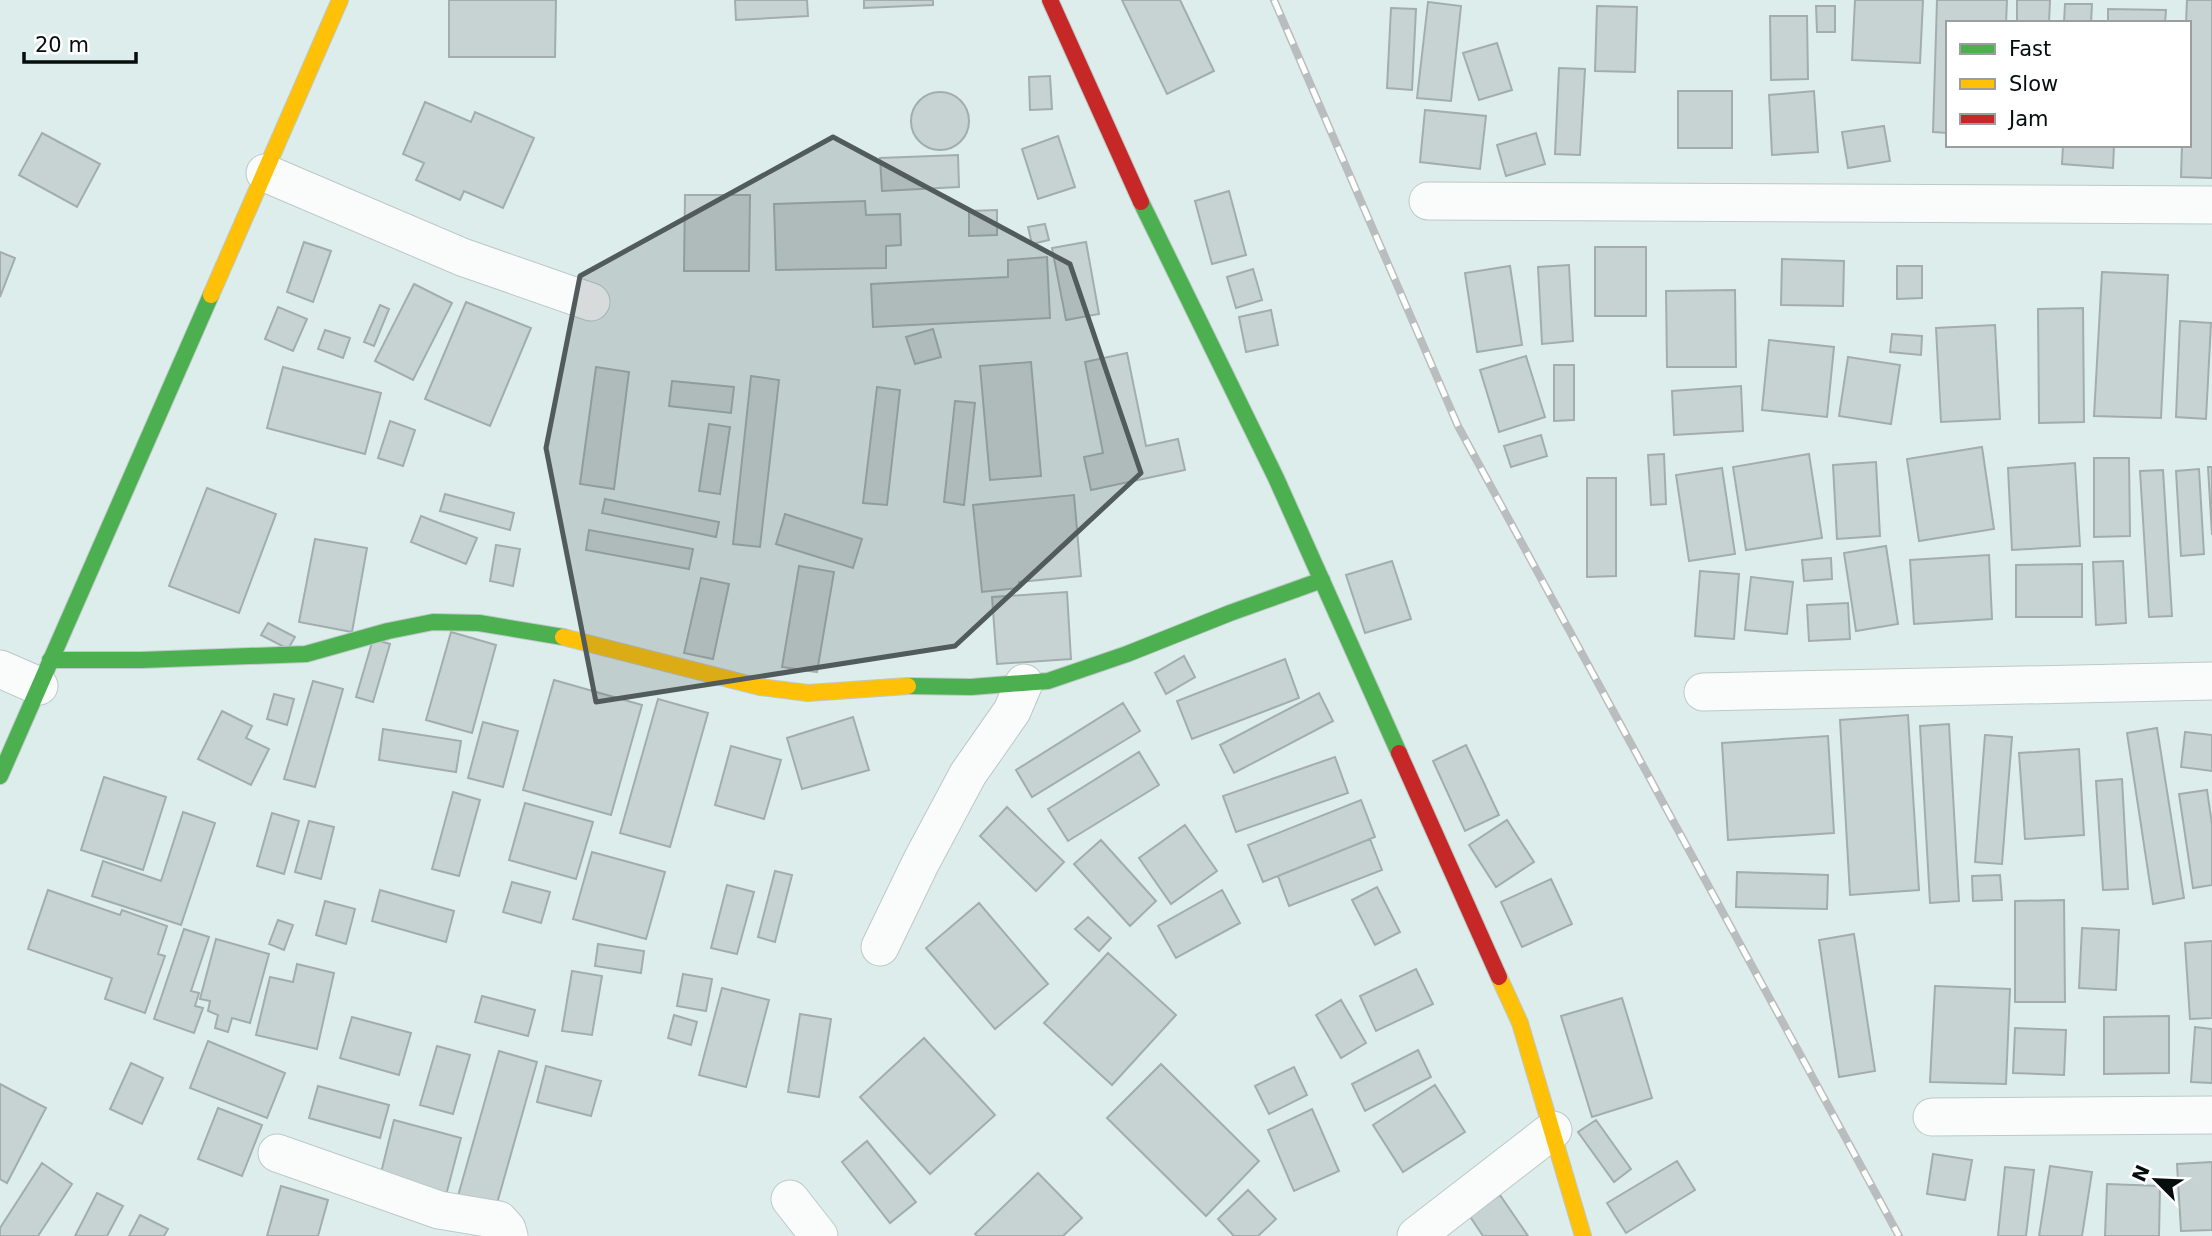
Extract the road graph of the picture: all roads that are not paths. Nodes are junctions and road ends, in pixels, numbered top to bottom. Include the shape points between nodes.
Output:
1 (340, 0) edge
2 (1050, 0) edge
3 (265, 173) junction
4 (1428, 201) dead end
5 (2212, 205) edge
6 (591, 302) dead end
7 (1322, 579) junction
8 (0, 669) edge
9 (45, 673) junction
10 (2212, 681) edge
11 (1024, 683) junction
12 (1703, 692) dead end
13 (0, 776) edge
14 (880, 947) dead end
15 (2212, 1115) edge
16 (1932, 1117) dead end
17 (1553, 1130) junction
18 (277, 1153) dead end
19 (790, 1199) dead end
20 (509, 1236) edge
21 (819, 1236) edge
22 (1416, 1236) edge
23 (1583, 1236) edge

1 - 3 street
2 - 7 street via 1133,186
3 - 6 street via 462,257
3 - 9 street
4 - 5 street
7 - 11 street via 1126,654 1048,681
7 - 17 street via 1520,1023
8 - 9 street
9 - 11 street via 141,660 306,654 433,622 479,622 582,640 760,687 808,693 886,685
9 - 13 street
10 - 12 street
11 - 14 street via 1012,710 968,774
15 - 16 street
17 - 22 street
17 - 23 street
18 - 20 street via 439,1210 499,1220
19 - 21 street

